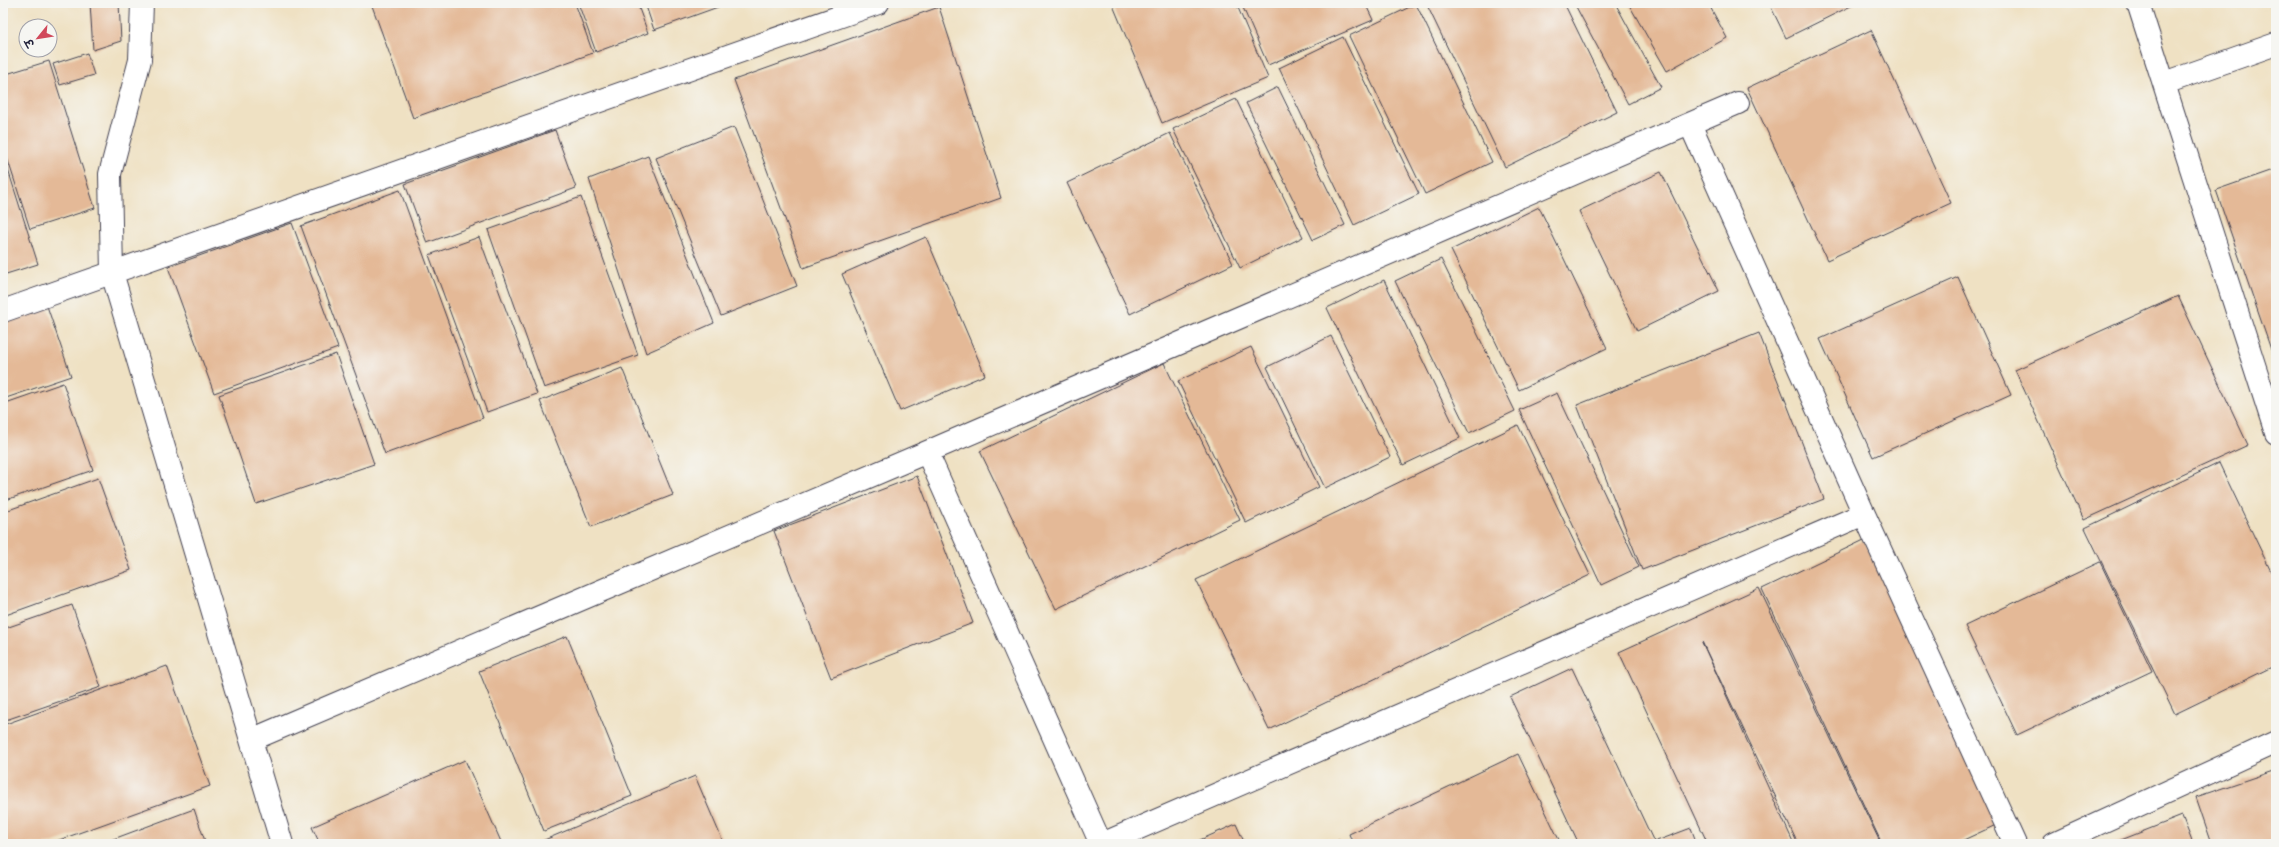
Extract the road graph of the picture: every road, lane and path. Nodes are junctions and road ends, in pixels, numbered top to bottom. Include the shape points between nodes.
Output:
1 (142, 3) edge
2 (878, 3) edge
3 (2138, 3) edge
4 (2276, 44) edge
5 (2165, 83) junction
6 (1738, 102) dead end
7 (1690, 124) junction
8 (112, 273) junction
9 (3, 311) edge
10 (2276, 433) edge
11 (927, 452) junction
12 (1864, 514) junction
13 (251, 740) junction
14 (2276, 742) edge
15 (282, 844) edge
16 (1101, 844) edge
17 (2015, 844) edge
18 (2054, 844) edge

1 - 8 street via 140,60 110,174
2 - 8 street
3 - 5 street
4 - 5 street
5 - 10 street
6 - 7 street
7 - 11 street
7 - 12 street
8 - 9 street
8 - 13 street
11 - 13 street
11 - 16 street
12 - 16 street
12 - 17 street
13 - 15 street
14 - 18 street

